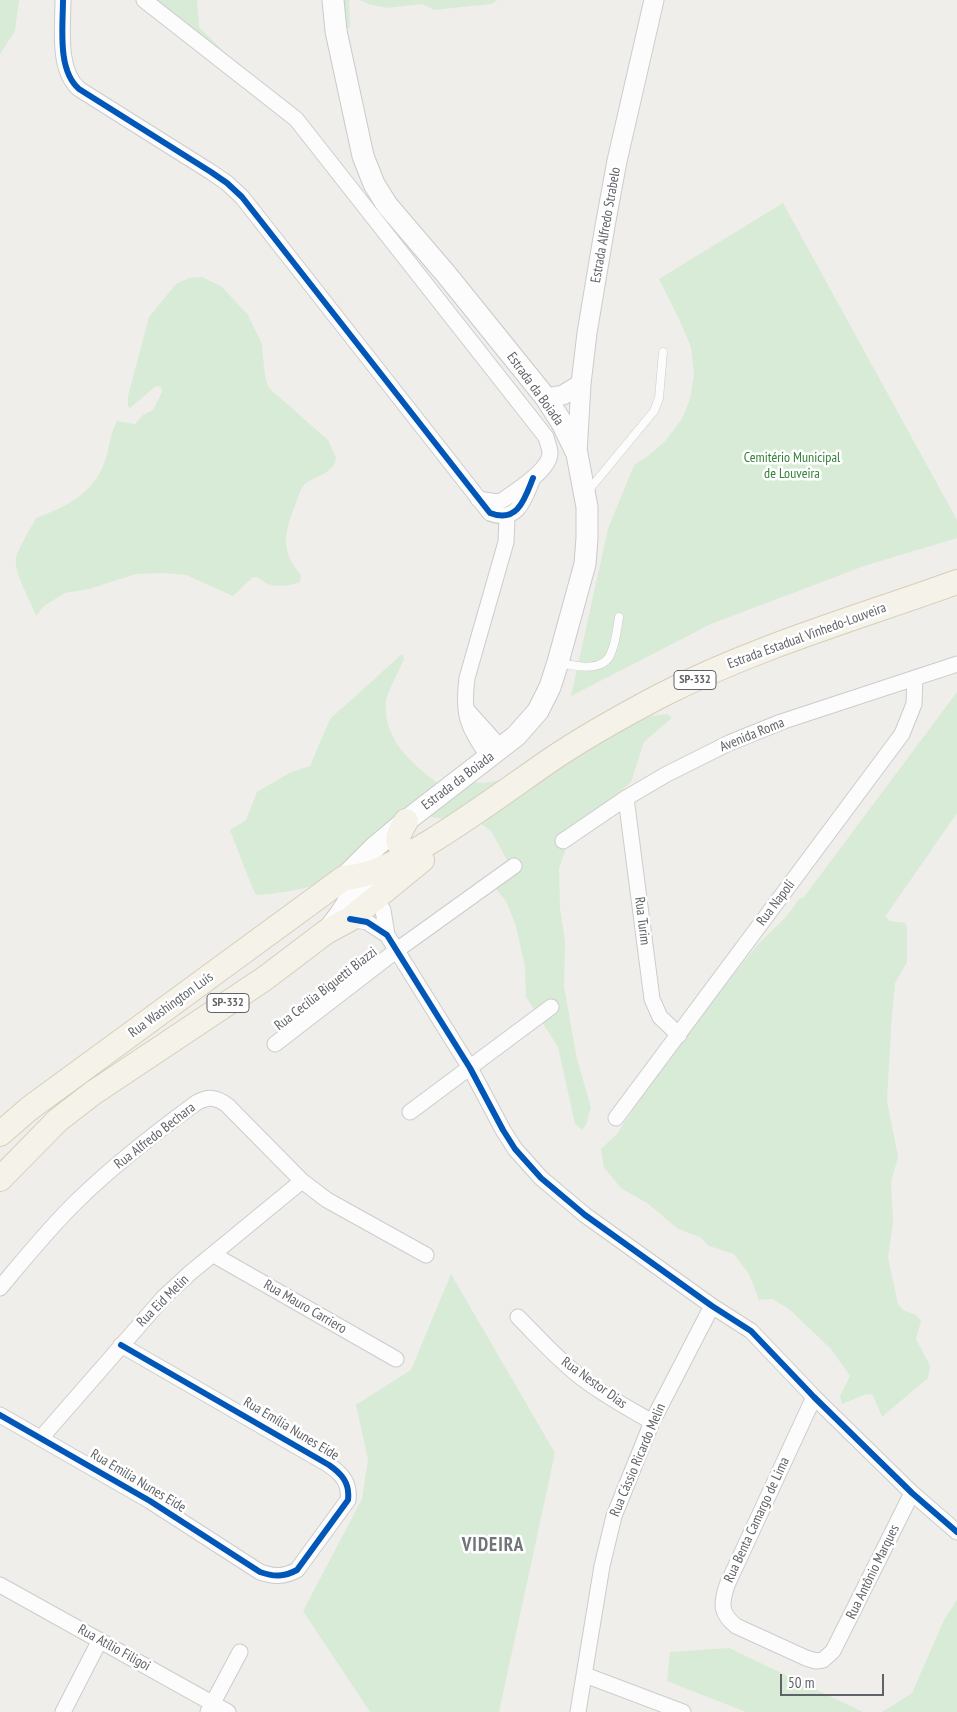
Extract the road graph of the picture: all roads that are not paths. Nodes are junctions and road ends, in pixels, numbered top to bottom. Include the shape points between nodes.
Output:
1 (63, 0) edge
2 (144, 0) edge
3 (333, 0) edge
4 (654, 0) edge
5 (663, 352) dead end
6 (581, 384) junction
7 (546, 398) junction
8 (577, 454) junction
9 (533, 478) junction
10 (585, 495) junction
11 (478, 499) junction
12 (507, 516) junction
13 (957, 582) edge
14 (619, 617) dead end
15 (558, 662) junction
16 (957, 664) edge
17 (915, 678) junction
18 (495, 753) junction
19 (626, 798) junction
20 (406, 821) junction
21 (457, 826) junction
22 (563, 841) dead end
23 (410, 854) junction
24 (514, 866) dead end
25 (357, 871) junction
26 (375, 899) junction
27 (350, 919) junction
28 (326, 932) junction
29 (271, 933) junction
30 (387, 935) junction
31 (396, 950) junction
32 (291, 958) junction
33 (551, 1007) dead end
34 (678, 1034) junction
35 (275, 1044) dead end
36 (470, 1068) junction
37 (410, 1112) dead end
38 (616, 1118) dead end
39 (0, 1134) edge
40 (0, 1179) edge
41 (302, 1181) junction
42 (214, 1255) junction
43 (426, 1255) dead end
44 (0, 1288) edge
45 (712, 1306) junction
46 (518, 1318) dead end
47 (121, 1344) junction
48 (396, 1359) dead end
49 (814, 1397) junction
50 (0, 1415) edge
51 (652, 1422) junction
52 (41, 1438) junction
53 (912, 1493) junction
54 (957, 1532) edge
55 (260, 1572) joint
56 (0, 1585) edge
57 (100, 1640) junction
58 (833, 1651) joint
59 (240, 1652) dead end
60 (585, 1675) junction
61 (211, 1708) edge
62 (63, 1712) edge
63 (228, 1712) edge
64 (578, 1712) edge
65 (683, 1712) edge

1 - 11 street via 64,53 72,83 211,172 242,197
2 - 9 street via 296,119 314,140 546,437 550,454 546,466
3 - 7 main road, Estrada da Boiada via 336,31 363,156 374,184 387,205
4 - 6 street, Estrada Alfredo Strabelo via 617,161
5 - 10 lane via 659,398 654,411
6 - 7 street via 563,395
6 - 8 street, Estrada Alfredo Strabelo
7 - 8 main road, Estrada da Boiada
8 - 10 main road, Estrada da Boiada
9 - 11 street via 504,500
9 - 12 street via 522,505
10 - 15 main road, Estrada da Boiada via 585,564
11 - 12 street via 490,513
12 - 18 street via 506,542 467,678 465,708
13 - 21 main road, Estrada Estadual Vinhedo-Louveira / SP-332 via 754,654 662,695 579,742
14 - 15 lane via 611,655 604,662 595,666
15 - 18 main road, Estrada da Boiada via 538,711 516,736
16 - 17 street, Avenida Roma
17 - 19 street, Avenida Roma via 781,722 729,743
17 - 34 street, Rua Napoli via 914,704 902,734
18 - 20 main road, Estrada da Boiada
19 - 22 street, Avenida Roma
19 - 34 street, Rua Turim via 652,999 660,1017
20 - 23 main road via 398,840 400,847
20 - 25 main road, Estrada da Boiada
21 - 23 main road, SP-332
21 - 26 main road, SP-332
23 - 25 main road, SP-332 via 385,869
24 - 31 street, Rua Cecília Biguetti Biazzi
25 - 26 street
25 - 28 main road via 349,902
25 - 29 main road, Rua Washington Luís / SP-332
26 - 27 main road, SP-332
26 - 30 street via 383,910
27 - 28 main road, SP-332
27 - 30 street via 367,922
28 - 32 main road, SP-332
29 - 32 main road
29 - 39 main road, Rua Washington Luís / SP-332 via 30,1108
30 - 31 street
31 - 35 street, Rua Cecília Biguetti Biazzi
31 - 36 street
32 - 40 main road, SP-332 via 93,1093 58,1120
33 - 36 street
34 - 38 street, Rua Napoli
36 - 37 street
36 - 45 street via 515,1149 541,1178 586,1215
41 - 42 street, Rua Eid Melin
41 - 43 street, Rua Alfredo Bechara via 328,1200
41 - 44 street, Rua Alfredo Bechara via 227,1105 218,1099 204,1099 105,1174 48,1231
42 - 47 street, Rua Eid Melin via 164,1297
42 - 48 street, Rua Mauro Carriero
45 - 49 street via 751,1331
45 - 51 street, Rua Cássio Ricardo Melin
46 - 51 street, Rua Nestor Dias via 582,1378
47 - 52 street, Rua Eid Melin
47 - 55 street, Rua Emília Nunes Eide via 329,1465 347,1484 348,1500 297,1570 279,1576
49 - 53 street
49 - 58 street, Rua Benta Camargo de Lima via 726,1585 722,1606 728,1619 736,1626 806,1658 823,1660
50 - 52 street, Rua Emilia Nunes Eide
51 - 60 street, Rua Cássio Ricardo Melin via 614,1516 602,1566
52 - 55 street, Rua Emilia Nunes Eide via 150,1501
53 - 54 street
53 - 58 street, Rua Antônio Marques
56 - 57 street, Rua Atílio Filigoi
57 - 61 street, Rua Atílio Filigoi
57 - 62 street
59 - 61 street
60 - 64 street, Rua Cássio Ricardo Melin
60 - 65 street
61 - 63 street, Rua Atílio Filigoi

